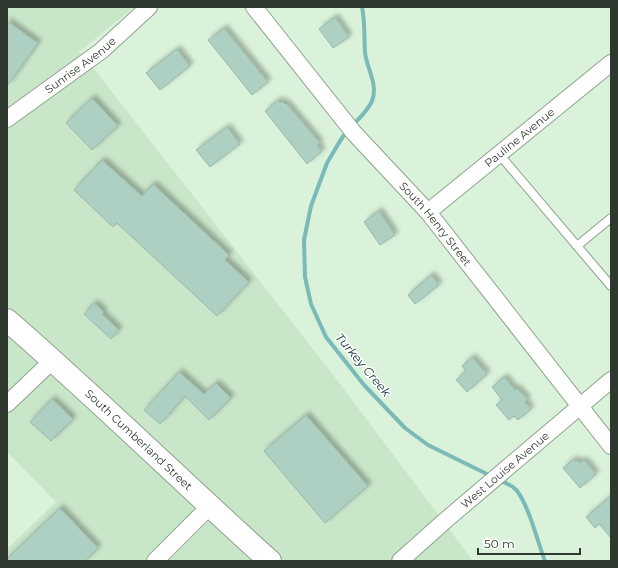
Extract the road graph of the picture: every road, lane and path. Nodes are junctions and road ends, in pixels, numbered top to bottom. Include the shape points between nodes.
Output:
1 (149, 7) edge
2 (254, 7) edge
3 (611, 63) edge
4 (7, 119) edge
5 (499, 154) junction
6 (428, 212) junction
7 (611, 218) edge
8 (577, 246) junction
9 (611, 286) edge
10 (7, 320) edge
11 (53, 360) junction
12 (611, 380) edge
13 (7, 404) edge
14 (579, 406) junction
15 (611, 446) edge
16 (209, 507) junction
17 (155, 561) edge
18 (270, 561) edge
19 (400, 561) edge

1 - 4 street, Sunrise Avenue via 101,51
2 - 6 street, South Henry Street via 354,133
3 - 5 street, Pauline Avenue
5 - 6 street, Pauline Avenue
5 - 8 lane
6 - 14 street, South Henry Street
7 - 8 lane
8 - 9 lane
10 - 11 main road, South Cumberland Street
11 - 13 street
11 - 16 main road, South Cumberland Street
12 - 14 street, West Louise Avenue
14 - 15 street, South Henry Street
14 - 19 street, West Louise Avenue
16 - 17 street
16 - 18 main road, South Cumberland Street

